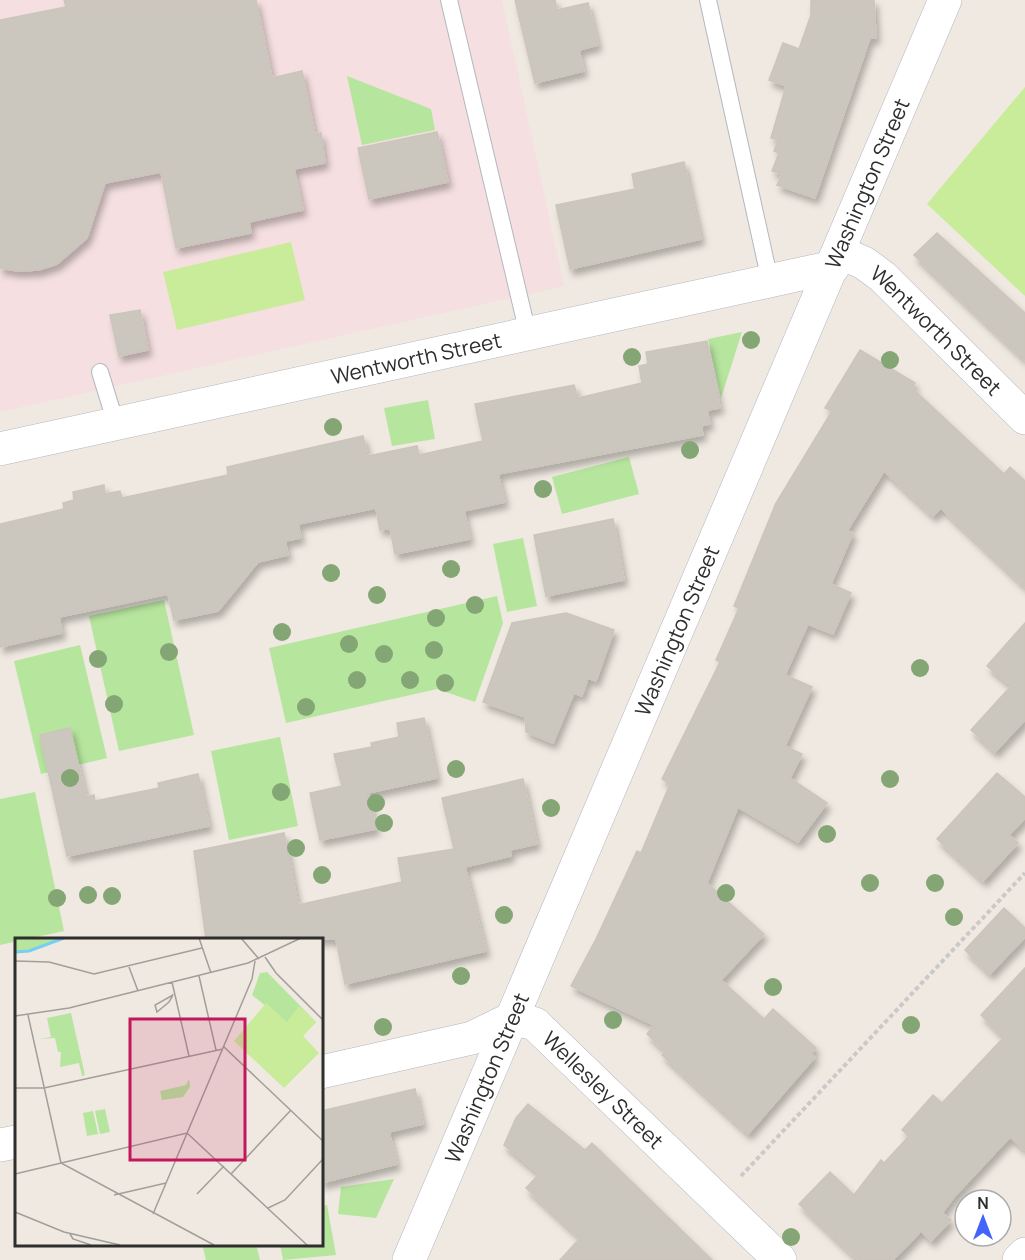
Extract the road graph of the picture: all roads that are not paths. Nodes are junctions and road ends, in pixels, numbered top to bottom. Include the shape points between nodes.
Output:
1 (450, 0) edge
2 (708, 0) edge
3 (945, 0) edge
4 (836, 260) junction
5 (770, 281) junction
6 (528, 334) junction
7 (100, 372) dead end
8 (1025, 418) edge
9 (116, 424) junction
10 (0, 449) edge
11 (513, 1018) junction
12 (322, 1072) edge
13 (15, 1142) edge
14 (0, 1145) edge
15 (1025, 1254) edge
16 (409, 1260) edge
17 (780, 1260) edge
18 (1019, 1260) edge

1 - 6 lane
2 - 5 lane
3 - 4 street, Washington Street
4 - 5 street, Wentworth Street
4 - 8 street, Wentworth Street via 864,263 883,277
4 - 11 street, Washington Street
5 - 6 street, Wentworth Street
6 - 9 street, Wentworth Street
7 - 9 lane
9 - 10 street, Wentworth Street
11 - 12 street via 472,1038
11 - 16 street, Washington Street
11 - 17 street, Wellesley Street via 535,1024
13 - 14 street
15 - 18 street

